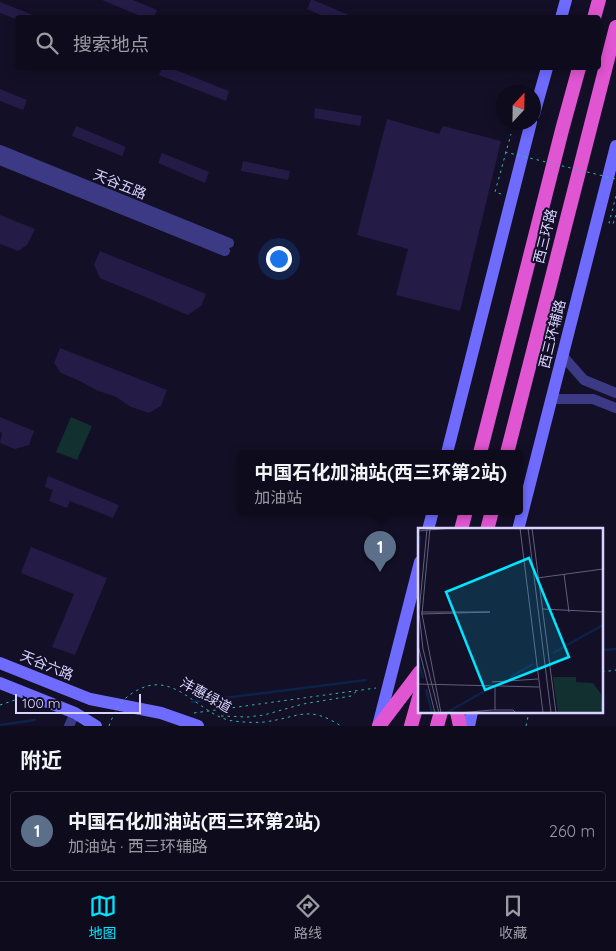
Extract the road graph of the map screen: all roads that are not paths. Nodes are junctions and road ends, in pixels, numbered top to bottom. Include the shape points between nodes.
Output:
1 (566, 0) edge
2 (599, 0) edge
3 (562, 15) edge
4 (595, 15) edge
5 (616, 27) edge
6 (546, 70) edge
7 (579, 70) edge
8 (541, 89) edge
9 (529, 130) edge
10 (616, 146) edge
11 (0, 150) edge
12 (0, 160) edge
13 (562, 355) junction
14 (616, 393) edge
15 (551, 399) junction
16 (616, 408) edge
17 (448, 450) edge
18 (481, 450) edge
19 (508, 450) edge
20 (523, 510) edge
21 (432, 515) edge
22 (465, 515) edge
23 (491, 515) edge
24 (522, 515) edge
25 (429, 528) edge
26 (462, 528) edge
27 (488, 528) edge
28 (519, 528) edge
29 (418, 570) edge
30 (0, 663) edge
31 (418, 675) edge
32 (0, 683) edge
33 (418, 702) edge
34 (75, 713) junction
35 (69, 726) edge
36 (96, 726) edge
37 (198, 726) edge
38 (379, 726) edge
39 (412, 726) edge

1 - 3 main road
2 - 4 highway
5 - 19 highway, 西三环路
6 - 8 main road
7 - 18 highway, 西三环路
9 - 17 main road
10 - 13 main road, 西三环辅路
11 - 12 street, 天谷五路 via 227,247
13 - 14 street via 584,380
13 - 15 main road, 西三环辅路
15 - 16 street via 593,399
15 - 20 main road, 西三环辅路
21 - 25 main road
22 - 26 highway
23 - 27 highway
24 - 28 main road, 西三环辅路
29 - 38 main road
30 - 37 main road, 天谷六路 via 90,699 160,713
31 - 38 highway
32 - 34 main road
33 - 39 highway
34 - 35 street
34 - 36 main road

